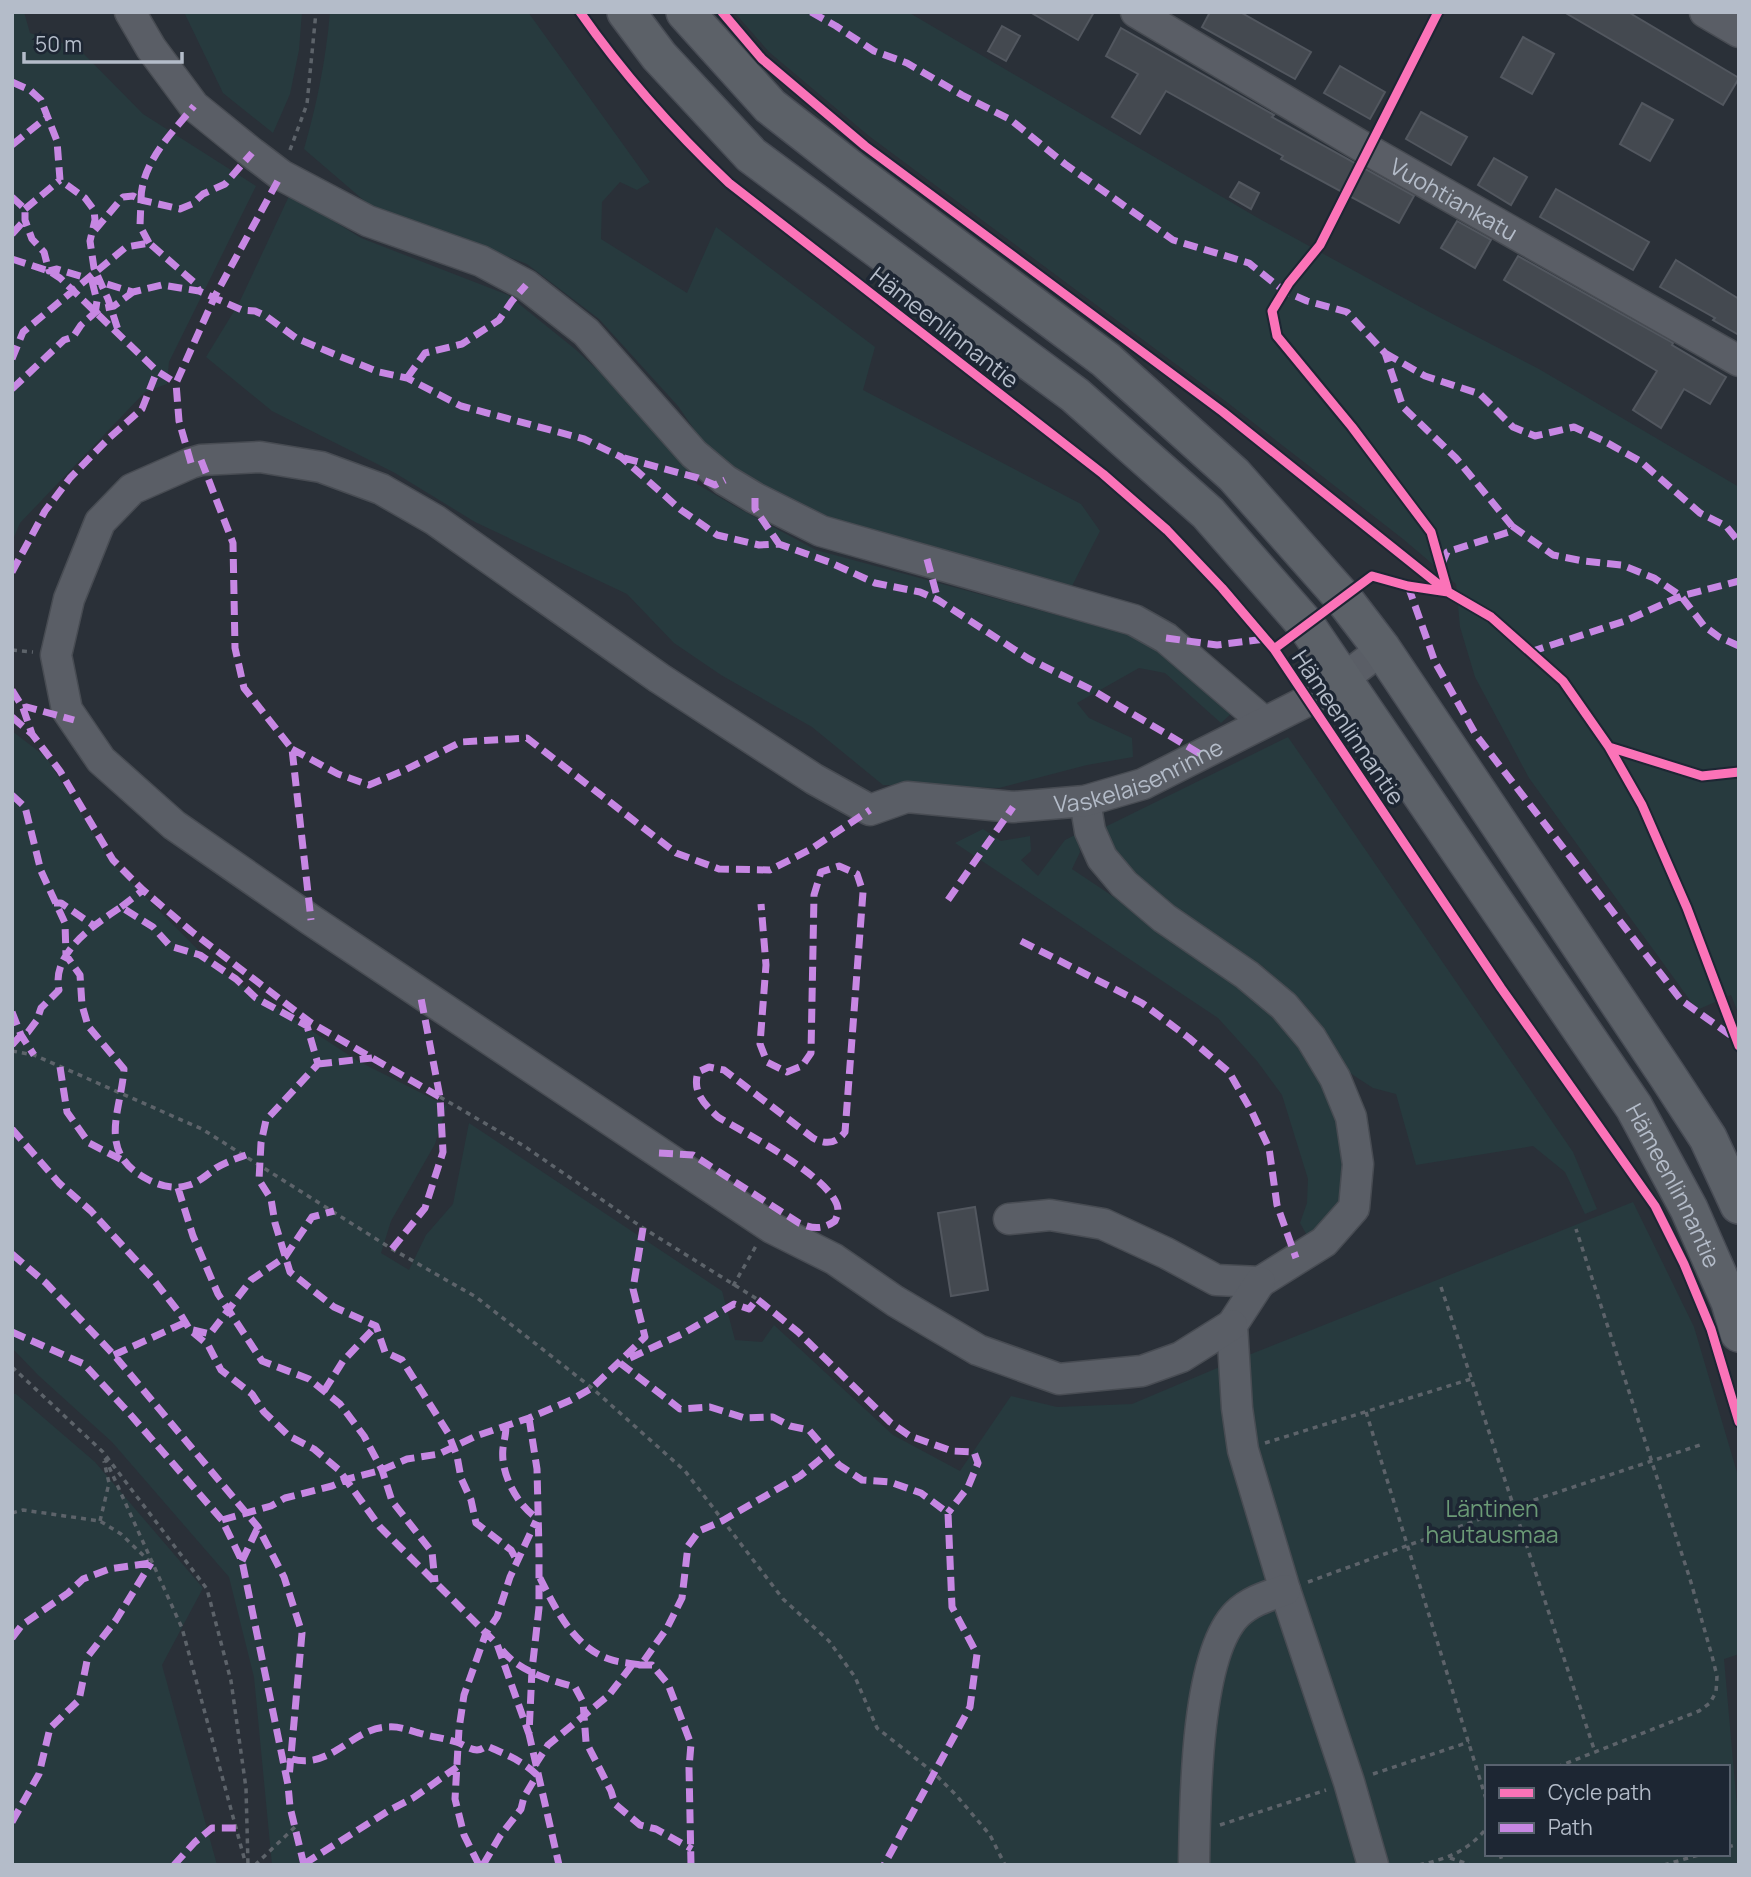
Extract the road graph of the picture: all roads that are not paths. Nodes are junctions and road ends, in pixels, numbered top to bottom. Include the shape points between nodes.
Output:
1 (130, 12) edge
2 (626, 12) edge
3 (685, 12) edge
4 (1136, 12) edge
5 (1705, 12) edge
6 (1739, 32) edge
7 (1739, 361) edge
8 (1382, 649) junction
9 (1342, 680) junction
10 (1264, 722) junction
11 (1084, 801) junction
12 (1739, 1205) edge
13 (1009, 1219) dead end
14 (1260, 1282) junction
15 (1232, 1325) junction
16 (1739, 1333) edge
17 (1285, 1590) junction
18 (1195, 1865) edge
19 (1373, 1865) edge

1 - 10 street via 194,106 281,174 368,221 481,261 526,285 586,332 694,454 725,480 821,531 1134,620 1166,638
2 - 9 main road, Hämeenlinnantie via 659,56 751,155 1075,396 1208,513 1306,625
3 - 8 main road, Hämeenlinnantie via 770,106 1106,360 1234,475
4 - 7 street, Vuohtiankatu
5 - 6 street
8 - 9 street, Vaskelaisenrinne
8 - 12 main road, Hämeenlinnantie via 1708,1138
9 - 10 street, Vaskelaisenrinne
9 - 16 main road, Hämeenlinnantie via 1634,1107 1689,1209
10 - 11 street, Vaskelaisenrinne via 1143,784
11 - 14 street via 1102,858 1164,918 1284,1006 1311,1038 1335,1078 1351,1118 1358,1164 1354,1208 1324,1242
11 - 15 street, Vaskelaisenrinne via 1013,807 907,797 870,810 659,678 435,520 382,489 321,467 260,457 201,460 132,489 100,522 69,599 56,655 67,710 101,760 186,833 752,1215 834,1259 978,1350 1059,1379 1142,1371 1181,1357
13 - 14 street via 1050,1215 1103,1224 1216,1280
14 - 15 street
15 - 17 street via 1243,1450
17 - 18 street via 1238,1613 1214,1655 1196,1793
17 - 19 street

